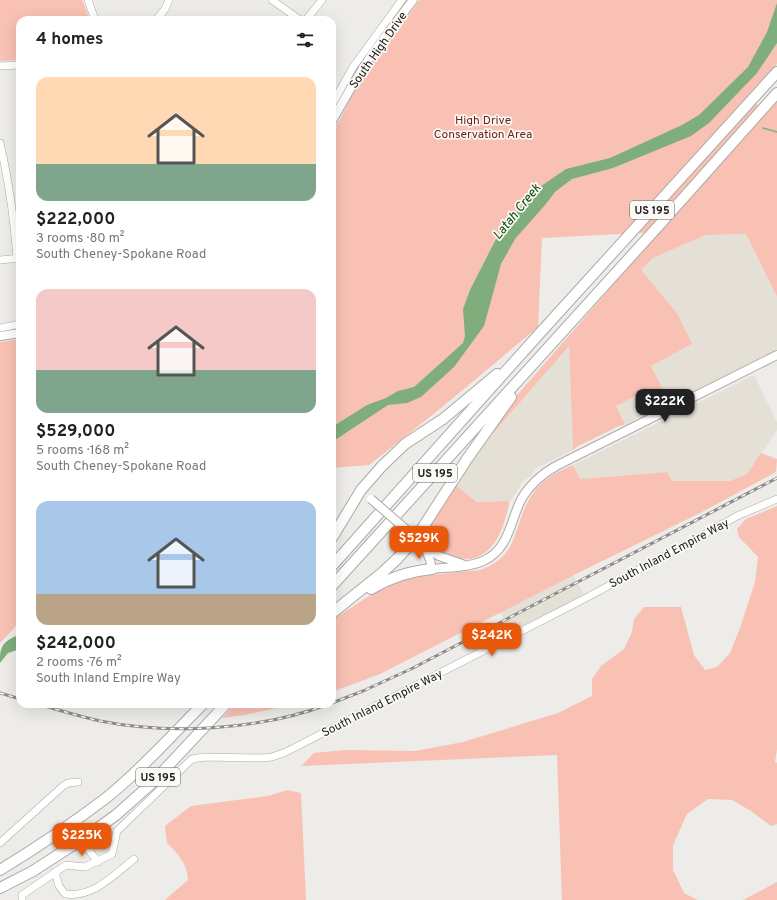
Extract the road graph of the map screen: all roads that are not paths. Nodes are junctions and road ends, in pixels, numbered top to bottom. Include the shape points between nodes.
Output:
1 (88, 0) edge
2 (168, 0) edge
3 (272, 0) edge
4 (322, 0) edge
5 (402, 0) edge
6 (413, 0) edge
7 (94, 16) edge
8 (159, 16) edge
9 (294, 16) edge
10 (309, 16) edge
11 (16, 65) edge
12 (0, 66) edge
13 (777, 72) edge
14 (777, 93) edge
15 (336, 98) edge
16 (336, 114) edge
17 (0, 143) edge
18 (16, 241) edge
19 (16, 258) edge
20 (0, 260) edge
21 (16, 325) edge
22 (0, 328) edge
23 (16, 334) edge
24 (0, 336) edge
25 (528, 347) junction
26 (777, 355) edge
27 (537, 359) junction
28 (361, 490) junction
29 (777, 499) edge
30 (336, 531) edge
31 (412, 535) junction
32 (424, 545) junction
33 (336, 562) edge
34 (468, 565) junction
35 (432, 569) junction
36 (336, 582) edge
37 (336, 610) edge
38 (336, 611) edge
39 (199, 708) edge
40 (221, 708) edge
41 (78, 782) dead end
42 (81, 840) junction
43 (0, 843) edge
44 (134, 859) dead end
45 (98, 862) junction
46 (0, 870) edge
47 (55, 872) junction
48 (0, 888) edge
49 (22, 900) edge

1 - 7 street
2 - 8 street
3 - 9 street
4 - 10 street
5 - 15 street, South High Drive via 353,67
6 - 16 main road, South High Drive via 372,54
11 - 12 street
13 - 25 highway, US 195
14 - 27 highway, US 195
17 - 18 street via 7,173
19 - 20 street
21 - 22 street
23 - 24 main road
25 - 28 highway via 443,419 405,444
25 - 33 highway, US 195
26 - 34 main road via 543,474 523,497 506,540 499,549 484,560
27 - 31 highway
27 - 36 highway, US 195
28 - 30 highway
28 - 31 main road, bridge
29 - 45 street, South Inland Empire Way via 737,516 690,543 286,752 263,758 192,759 117,832 112,854
31 - 32 main road
31 - 37 highway via 398,558
32 - 34 main road via 445,559
32 - 35 main road
34 - 35 main road
35 - 38 highway via 415,570 394,576
39 - 46 highway, US 195 via 107,797
40 - 42 highway, US 195 via 152,783 116,815
41 - 43 street via 63,786
42 - 45 street
42 - 48 highway, US 195 via 33,871
44 - 47 street via 102,886 73,895 65,894 59,886
45 - 47 street via 85,867 66,865
47 - 49 street via 22,895

